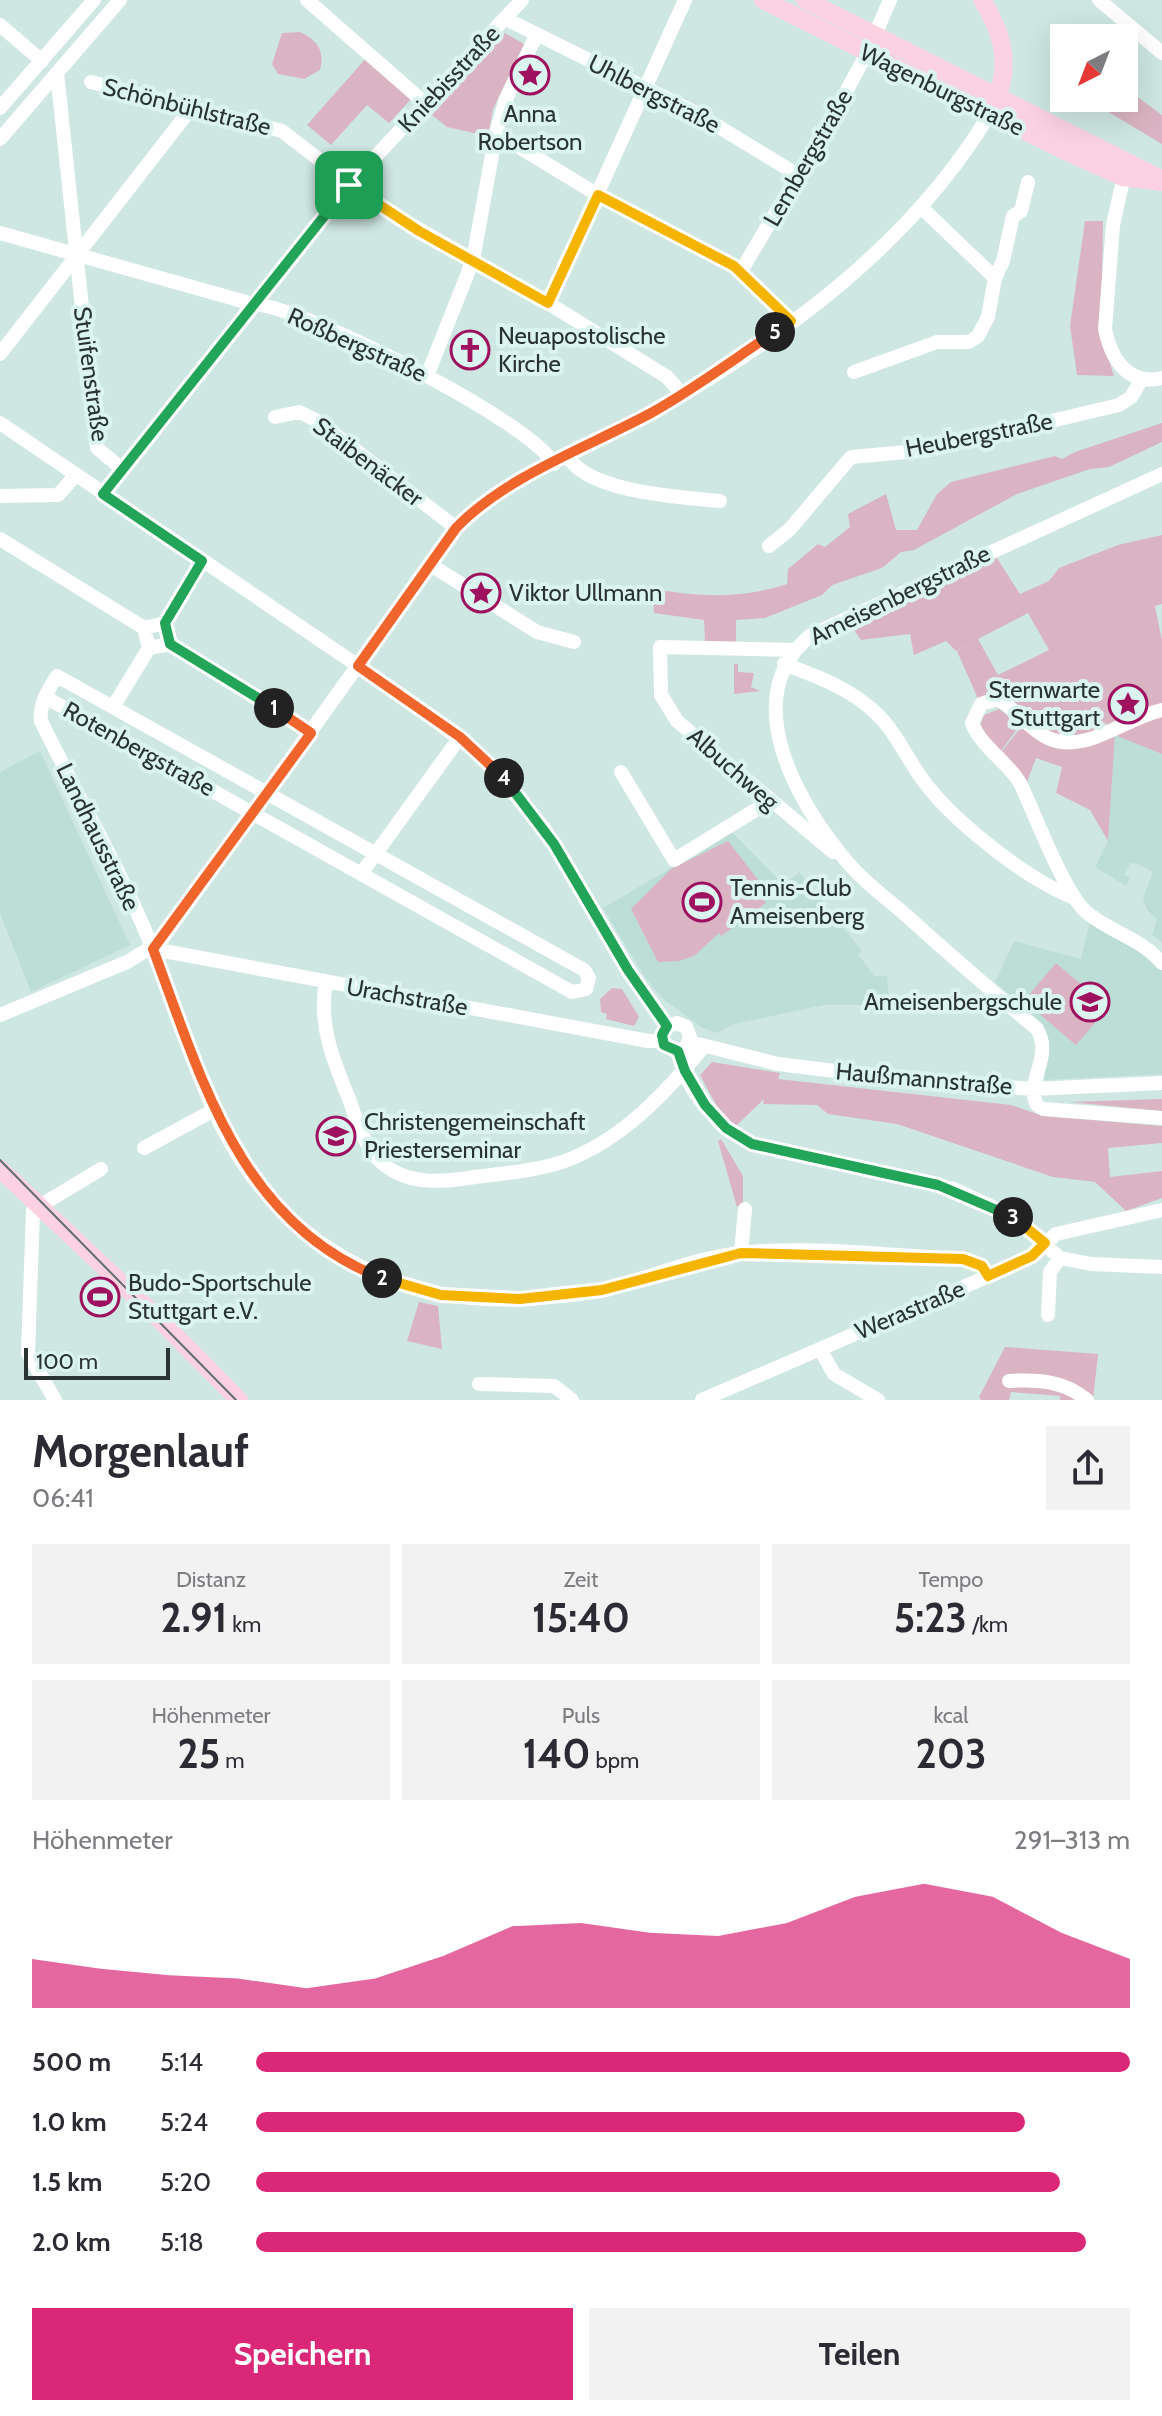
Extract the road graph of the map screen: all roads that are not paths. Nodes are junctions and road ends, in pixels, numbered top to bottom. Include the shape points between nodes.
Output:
1 (94, 0) edge
2 (120, 0) edge
3 (522, 0) edge
4 (685, 0) edge
5 (763, 0) edge
6 (806, 0) edge
7 (890, 0) edge
8 (982, 0) edge
9 (1099, 0) edge
10 (317, 3) edge
11 (506, 19) junction
12 (0, 25) edge
13 (872, 34) junction
14 (536, 36) junction
15 (867, 53) junction
16 (1162, 53) edge
17 (42, 61) junction
18 (57, 73) junction
19 (91, 82) dead end
20 (646, 87) junction
21 (426, 104) junction
22 (994, 104) junction
23 (193, 106) junction
24 (0, 108) edge
25 (496, 133) junction
26 (0, 139) edge
27 (1126, 170) junction
28 (798, 175) junction
29 (1162, 181) edge
30 (1028, 182) dead end
31 (349, 185) junction
32 (598, 195) junction
33 (922, 208) junction
34 (0, 233) edge
35 (81, 242) junction
36 (77, 259) junction
37 (473, 260) junction
38 (741, 271) junction
39 (995, 278) junction
40 (548, 303) junction
41 (253, 304) junction
42 (791, 321) junction
43 (0, 354) edge
44 (854, 372) dead end
45 (427, 376) junction
46 (1162, 378) edge
47 (1142, 379) junction
48 (682, 394) junction
49 (275, 417) dead end
50 (0, 423) edge
51 (568, 457) junction
52 (554, 464) junction
53 (122, 469) junction
54 (1162, 474) edge
55 (76, 475) junction
56 (103, 494) junction
57 (0, 496) edge
58 (720, 501) dead end
59 (456, 528) junction
60 (0, 539) edge
61 (769, 546) dead end
62 (202, 561) junction
63 (431, 565) junction
64 (165, 623) junction
65 (144, 628) junction
66 (574, 642) dead end
67 (170, 644) junction
68 (149, 648) junction
69 (793, 650) junction
70 (784, 664) junction
71 (358, 666) junction
72 (45, 697) junction
73 (113, 707) junction
74 (1162, 710) edge
75 (311, 733) junction
76 (460, 737) junction
77 (621, 772) dead end
78 (268, 794) junction
79 (770, 801) junction
80 (254, 814) junction
81 (374, 854) junction
82 (850, 865) junction
83 (361, 874) junction
84 (1075, 898) junction
85 (482, 915) junction
86 (471, 935) junction
87 (153, 949) junction
88 (1162, 963) edge
89 (326, 982) junction
90 (0, 1015) edge
91 (665, 1033) junction
92 (691, 1046) junction
93 (685, 1071) junction
94 (1162, 1083) edge
95 (1033, 1089) junction
96 (214, 1110) junction
97 (1162, 1118) edge
98 (144, 1148) dead end
99 (0, 1154) edge
100 (0, 1169) edge
101 (101, 1169) dead end
102 (38, 1204) junction
103 (745, 1209) dead end
104 (1162, 1210) edge
105 (1045, 1243) junction
106 (741, 1253) junction
107 (1060, 1258) junction
108 (1162, 1267) edge
109 (988, 1276) junction
110 (134, 1298) junction
111 (1048, 1315) dead end
112 (820, 1349) junction
113 (1009, 1381) dead end
114 (479, 1384) dead end
115 (55, 1400) edge
116 (225, 1400) edge
117 (239, 1400) edge
118 (572, 1400) edge
119 (702, 1400) edge
120 (878, 1400) edge
121 (1087, 1400) edge

1 - 17 street
2 - 18 street
3 - 11 street, Kniebisstraße
4 - 20 street
5 - 15 main road, Wagenburgstraße
6 - 13 main road, Wagenburgstraße
7 - 13 street, Lembergstraße
8 - 22 main road via 1001,34 1004,54
9 - 16 street
10 - 21 street
11 - 14 street, Uhlbergstraße
11 - 21 street, Kniebisstraße
12 - 17 street
13 - 15 street, Lembergstraße
13 - 22 main road, Wagenburgstraße
14 - 20 street, Uhlbergstraße
14 - 25 street
15 - 22 main road, Wagenburgstraße
15 - 28 street, Lembergstraße
17 - 24 street
18 - 26 street
18 - 35 street
19 - 23 street, Schönbühlstraße
20 - 28 street, Uhlbergstraße via 749,142
20 - 32 street
21 - 31 street, Kniebisstraße
22 - 27 main road, Wagenburgstraße
22 - 33 street
23 - 31 street, Schönbühlstraße via 282,131
23 - 35 street
25 - 32 street
25 - 37 street
27 - 29 main road, Wagenburgstraße
27 - 47 street via 1113,225 1105,329 1114,358
28 - 38 street, Lembergstraße
30 - 39 street
31 - 37 street, Schönbühlstraße
31 - 41 street, Kniebisstraße
32 - 38 street
32 - 40 street
33 - 39 street
33 - 42 street via 892,240
34 - 36 street, Roßbergstraße
35 - 36 street
36 - 41 street, Roßbergstraße
36 - 43 street
36 - 53 street, Stuifenstraße via 97,448
37 - 40 street, Schönbühlstraße
37 - 45 street
38 - 42 street
39 - 44 street via 988,317 969,342 937,342
40 - 48 street, Schönbühlstraße via 667,377
41 - 45 street, Roßbergstraße via 305,320
41 - 53 street, Kniebisstraße
42 - 48 street
45 - 52 street, Roßbergstraße via 543,448
46 - 47 street
47 - 61 street, Heubergstraße via 1119,405 929,450 851,457
48 - 51 street
49 - 59 street, Staibenäcker via 299,412 318,421
50 - 55 street
51 - 52 street
51 - 58 street via 583,471 627,488
52 - 59 street via 485,501
53 - 56 street, Kniebisstraße
54 - 69 street, Ameisenbergstraße via 842,618
55 - 56 street
55 - 57 street via 58,495
56 - 62 street
59 - 63 street
60 - 65 street
62 - 64 street
62 - 71 street
63 - 66 street via 537,632
63 - 71 street
64 - 65 street
64 - 67 street
65 - 68 street
67 - 68 street
67 - 75 street
68 - 73 street
69 - 70 street, Ameisenbergstraße
69 - 79 street, Albuchweg via 660,647 661,695 667,709
70 - 82 street, Ameisenbergstraße via 773,701 777,732 812,815
70 - 84 street via 851,694 875,712 929,789 952,811 1036,881
71 - 75 street
71 - 76 street
72 - 73 street, Rotenbergstraße via 57,676
72 - 80 street, Rotenbergstraße
72 - 87 street, Landhausstraße via 41,721
73 - 78 street, Rotenbergstraße
74 - 84 street via 1072,743 1047,737 997,699 975,713 977,735 1011,768
75 - 78 street
76 - 81 street
76 - 91 street via 497,771 544,828
77 - 79 street via 674,860
78 - 80 street
78 - 81 street, Rotenbergstraße
79 - 82 street, Albuchweg
80 - 83 street, Rotenbergstraße
80 - 87 street
81 - 83 street
81 - 85 street, Rotenbergstraße
82 - 95 street, Ameisenbergstraße via 1037,1029 1042,1065
83 - 86 street, Rotenbergstraße
84 - 88 street via 1096,919 1151,950
85 - 86 street
85 - 86 street, Rotenbergstraße via 584,970 587,988 572,992
87 - 89 street, Urachstraße
87 - 90 street
87 - 96 street, Landhausstraße
89 - 91 street, Urachstraße via 648,1041
89 - 93 street via 321,1008 325,1032 362,1132 380,1161 412,1179 448,1182 562,1162 621,1131
91 - 92 street via 668,1049
91 - 92 street via 677,1023 686,1027
92 - 93 street
92 - 93 street
92 - 95 street, Haußmannstraße via 778,1064
93 - 105 street via 715,1117 752,1144 954,1189 1010,1215
94 - 95 street, Haußmannstraße
95 - 97 street via 1043,1109
96 - 98 street
96 - 106 street, Landhausstraße via 257,1184 305,1234 361,1269 419,1291 492,1299 575,1294
99 - 102 main road
100 - 102 main road
101 - 102 street
102 - 110 main road
102 - 115 street via 31,1230 28,1353
103 - 106 street
104 - 105 street, Werastraße via 1056,1234
105 - 107 street
105 - 109 street, Werastraße via 1032,1256
106 - 109 street, Landhausstraße via 963,1259 982,1266
107 - 108 street
107 - 111 street via 1050,1272
109 - 112 street, Werastraße
110 - 116 main road via 150,1325
110 - 117 main road
112 - 119 street, Werastraße
112 - 120 street via 834,1374
113 - 121 street via 1063,1385
114 - 118 street via 554,1386

